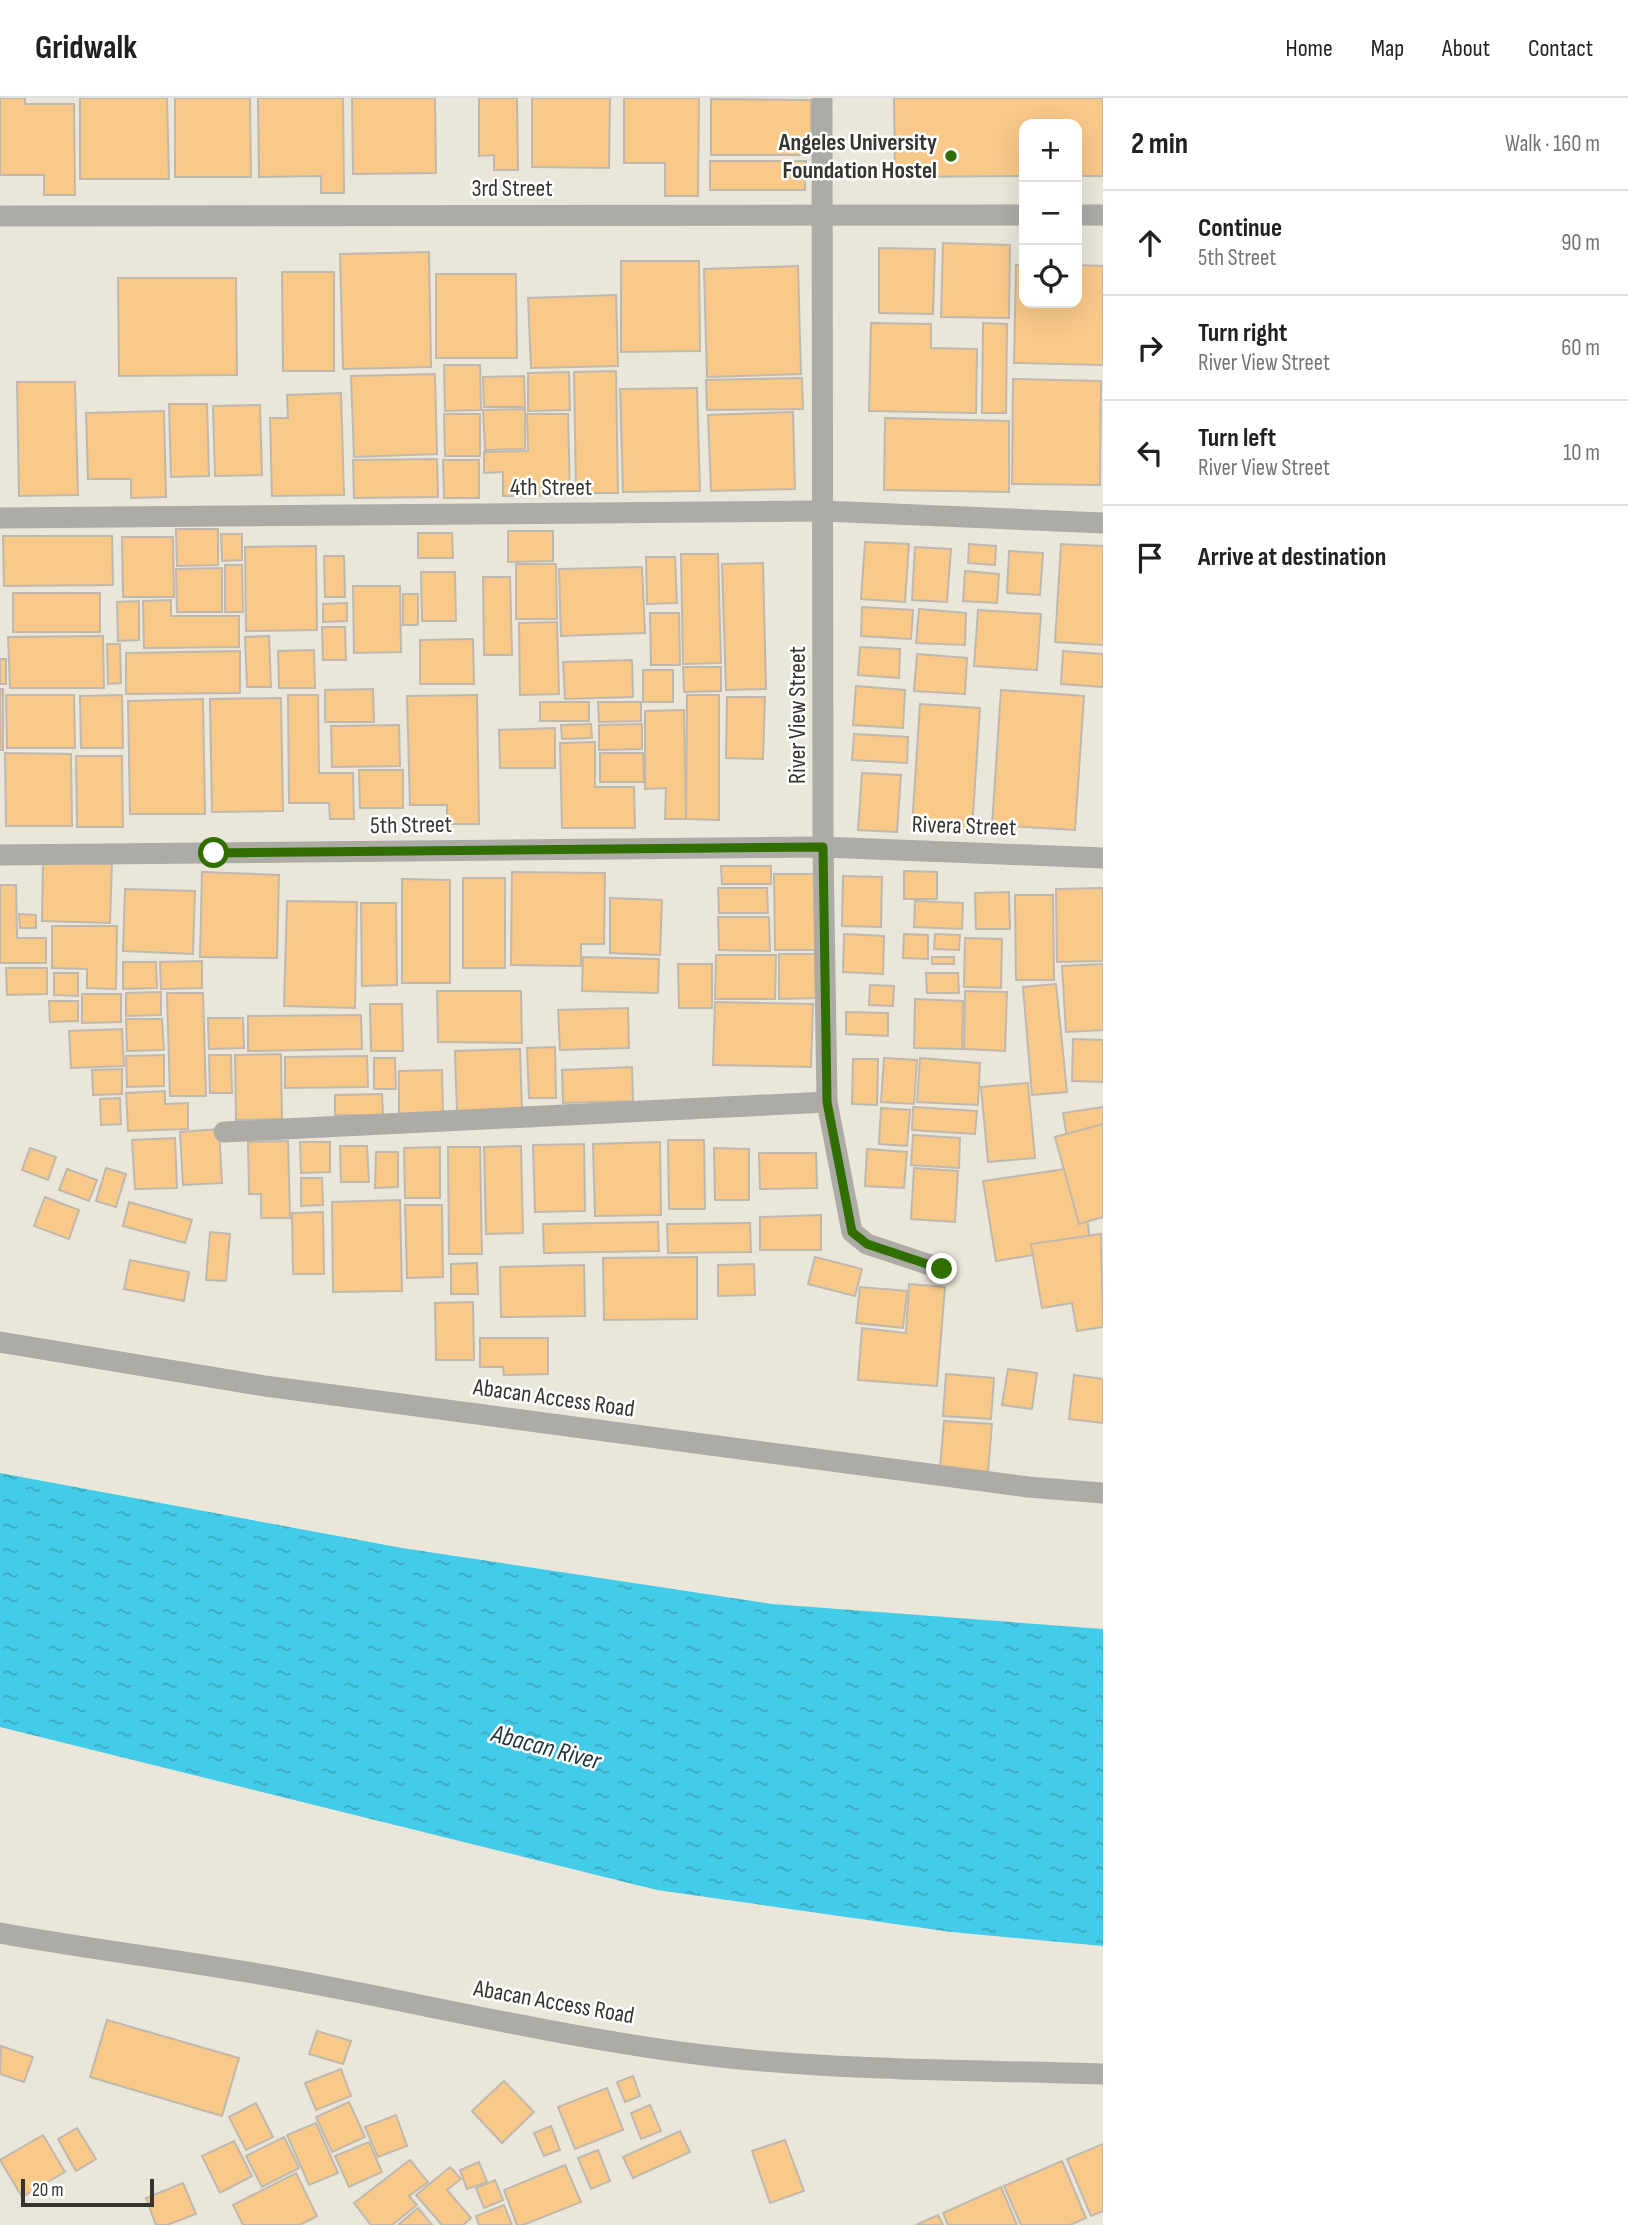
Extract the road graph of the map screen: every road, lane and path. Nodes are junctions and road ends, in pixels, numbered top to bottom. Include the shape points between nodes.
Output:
1 (822, 98) edge
2 (822, 213) junction
3 (1019, 215) edge
4 (1082, 215) edge
5 (1103, 215) edge
6 (0, 216) edge
7 (823, 511) junction
8 (0, 518) edge
9 (1103, 523) edge
10 (823, 847) junction
11 (0, 855) edge
12 (1103, 858) edge
13 (827, 1102) junction
14 (224, 1132) dead end
15 (942, 1269) dead end
16 (0, 1342) edge
17 (1103, 1493) edge
18 (0, 1933) edge
19 (1103, 2074) edge

1 - 2 street, River View Street
2 - 3 street, 3rd Street
2 - 6 street, 3rd Street
2 - 7 street, River View Street
4 - 5 street
7 - 8 street, 4th Street
7 - 9 street, 4th Street
7 - 10 street, River View Street
10 - 11 street, 5th Street
10 - 12 street, Rivera Street
10 - 13 street, River View Street
13 - 14 street
13 - 15 street, River View Street via 852,1232 867,1244
16 - 17 street, Abacan Access Road via 279,1388
18 - 19 street, Abacan Access Road via 294,1980 712,2056 859,2067

